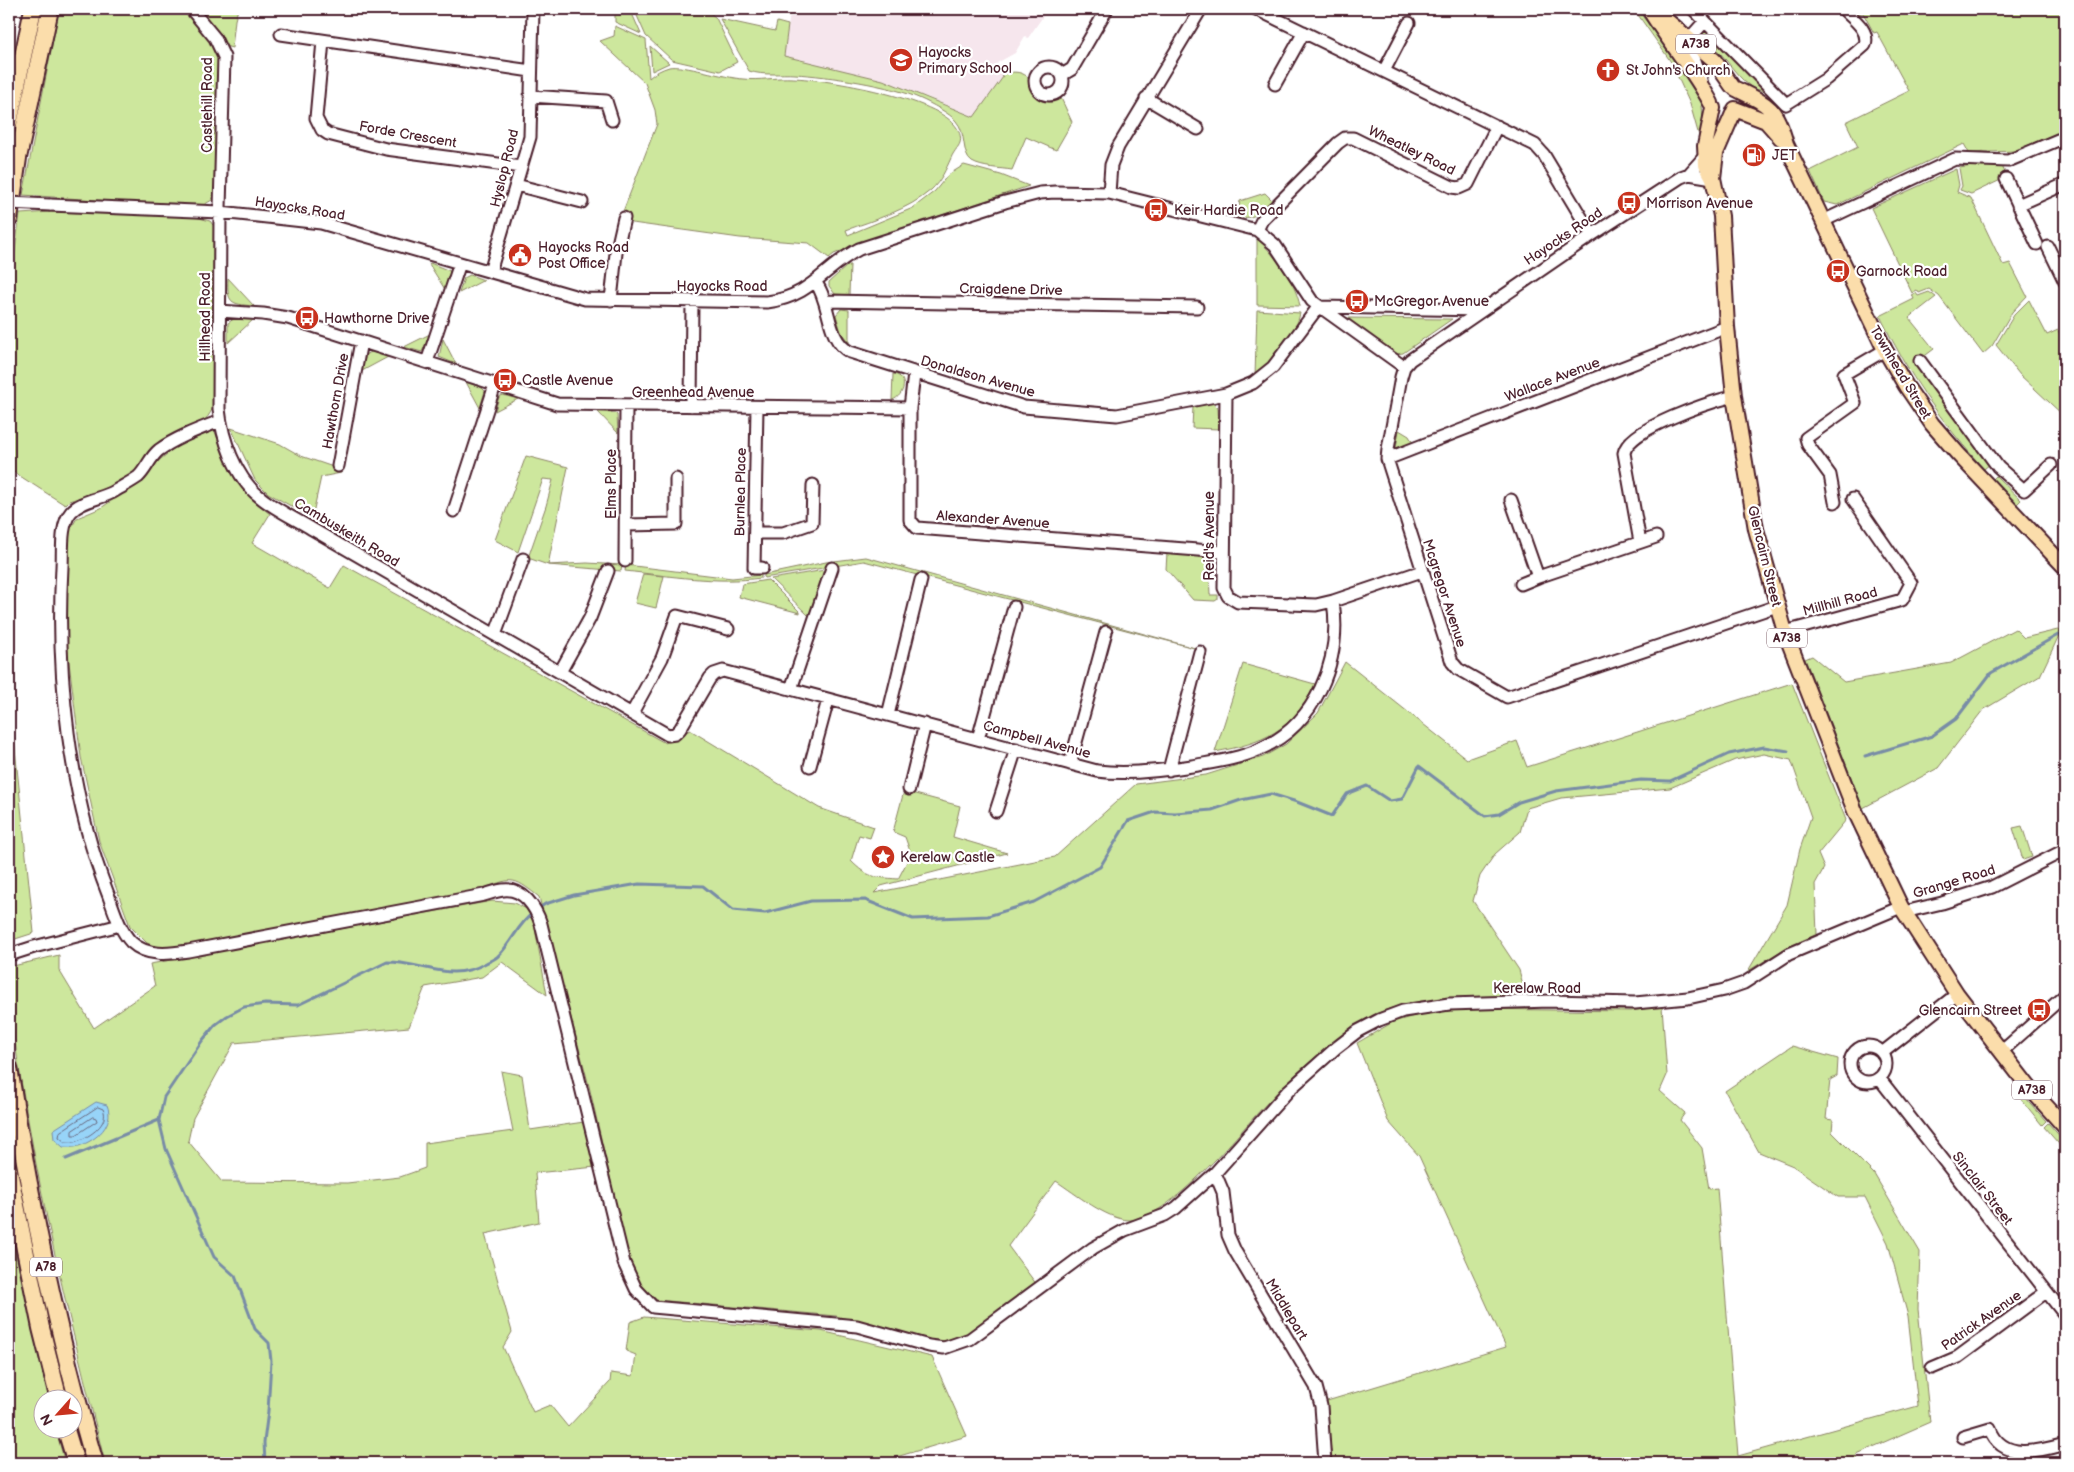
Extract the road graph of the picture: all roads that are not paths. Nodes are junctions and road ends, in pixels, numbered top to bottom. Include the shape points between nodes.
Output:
1 (33, 9) edge
2 (50, 9) edge
3 (191, 9) edge
4 (533, 9) edge
5 (1107, 9) edge
6 (1201, 9) edge
7 (1256, 9) edge
8 (1651, 9) edge
9 (1694, 9) edge
10 (1843, 9) edge
11 (1704, 21) junction
12 (1408, 23) dead end
13 (1304, 32) junction
14 (281, 34) dead end
15 (1688, 39) junction
16 (323, 41) junction
17 (531, 71) junction
18 (1384, 71) junction
19 (1062, 75) dead end
20 (1275, 84) dead end
21 (1702, 87) junction
22 (1734, 88) junction
23 (1773, 90) junction
24 (530, 96) junction
25 (1146, 98) junction
26 (1761, 101) junction
27 (1712, 106) junction
28 (1735, 109) junction
29 (612, 120) dead end
30 (9, 122) edge
31 (1497, 126) junction
32 (1198, 129) dead end
33 (2065, 137) edge
34 (1786, 144) junction
35 (1706, 156) junction
36 (521, 167) junction
37 (1689, 174) junction
38 (1713, 178) junction
39 (2006, 180) dead end
40 (2065, 184) edge
41 (516, 185) junction
42 (1108, 193) junction
43 (582, 202) dead end
44 (9, 203) edge
45 (2018, 205) junction
46 (220, 212) junction
47 (624, 218) dead end
48 (9, 219) edge
49 (1823, 222) junction
50 (1257, 230) junction
51 (1592, 235) junction
52 (460, 263) junction
53 (490, 272) junction
54 (2064, 278) edge
55 (816, 283) junction
56 (611, 300) junction
57 (692, 301) junction
58 (824, 301) junction
59 (1319, 306) junction
60 (1197, 308) dead end
61 (1481, 310) junction
62 (220, 311) junction
63 (1727, 327) junction
64 (361, 341) junction
65 (1885, 350) junction
66 (1920, 361) dead end
67 (427, 362) junction
68 (1404, 367) junction
69 (914, 374) junction
70 (495, 385) junction
71 (1226, 394) junction
72 (1734, 396) junction
73 (626, 406) junction
74 (692, 406) junction
75 (757, 407) junction
76 (910, 408) junction
77 (220, 421) junction
78 (1387, 459) junction
79 (2051, 464) dead end
80 (338, 466) dead end
81 (1998, 466) junction
82 (676, 479) dead end
83 (1983, 481) junction
84 (813, 485) dead end
85 (1853, 498) dead end
86 (1511, 500) dead end
87 (1835, 502) dead end
88 (454, 511) dead end
89 (626, 525) junction
90 (755, 533) junction
91 (1656, 537) dead end
92 (1640, 542) junction
93 (1224, 552) junction
94 (523, 559) dead end
95 (625, 561) dead end
96 (2065, 567) edge
97 (762, 568) dead end
98 (832, 568) dead end
99 (608, 571) dead end
100 (1422, 571) junction
101 (1538, 577) junction
102 (921, 580) dead end
103 (1521, 584) dead end
104 (1333, 601) junction
105 (1777, 606) junction
106 (1014, 607) dead end
107 (728, 629) dead end
108 (1106, 632) dead end
109 (1785, 632) junction
110 (495, 635) junction
111 (1200, 652) dead end
112 (560, 672) junction
113 (791, 689) junction
114 (828, 700) junction
115 (632, 713) junction
116 (888, 715) junction
117 (924, 724) junction
118 (668, 735) joint
119 (978, 738) junction
120 (1016, 749) junction
121 (1070, 764) junction
122 (810, 766) dead end
123 (1169, 770) junction
124 (909, 789) dead end
125 (996, 811) dead end
126 (2065, 850) edge
127 (1903, 909) junction
128 (120, 925) junction
129 (9, 955) edge
130 (1957, 994) junction
131 (2065, 995) edge
132 (2001, 1052) junction
133 (1882, 1053) junction
134 (9, 1068) edge
135 (1879, 1078) junction
136 (2065, 1127) edge
137 (9, 1171) edge
138 (1215, 1173) junction
139 (2046, 1292) junction
140 (2065, 1315) edge
141 (1932, 1368) dead end
142 (56, 1390) edge
143 (1963, 1437) dead end
144 (69, 1440) edge
145 (2065, 1444) edge
146 (76, 1463) edge
147 (95, 1463) edge
148 (1325, 1463) edge

1 - 30 highway
2 - 48 highway via 18,158
3 - 46 street, Castlehill Road via 215,38 224,57
4 - 17 street, Hyslop Road
5 - 19 street via 1072,69
6 - 25 street
7 - 13 street
8 - 15 main road, A738
8 - 21 main road, A738 via 1660,28
9 - 11 street
10 - 23 street via 1864,31 1865,45 1826,79 1786,104
11 - 15 street
11 - 23 street
12 - 18 street
13 - 18 street
13 - 20 street
14 - 16 street
15 - 21 street via 1701,73
15 - 22 main road, A738 via 1714,60
16 - 17 street
16 - 36 street, Forde Crescent via 316,118 328,134 386,149
17 - 24 street, Hyslop Road
18 - 31 street
21 - 27 main road, A738
22 - 26 main road, Townhead Street
22 - 27 main road, A738 via 1723,84 1715,88 1711,95
22 - 28 main road, A738 via 1739,97
23 - 26 street
24 - 29 street via 606,101
24 - 36 street, Hyslop Road via 530,137
25 - 32 street
25 - 42 street via 1113,158
26 - 34 main road, Townhead Street via 1776,115
27 - 28 main road via 1721,113
27 - 35 main road, Glencairn Street / A738
28 - 34 main road, Townhead Street via 1766,121
28 - 38 main road, Glencairn Street / A738 via 1716,153
31 - 50 street, Wheatley Road via 1468,184 1459,188 1353,138 1345,138 1262,220
31 - 51 street via 1539,148
33 - 49 street via 2008,161 1955,158
34 - 49 main road, Townhead Street
35 - 37 street, Hayocks Road
35 - 38 main road, Glencairn Street / A738 via 1706,165
36 - 41 street, Hyslop Road
37 - 38 street
37 - 51 street, Hayocks Road via 1681,176
38 - 63 main road, Glencairn Street / A738 via 1721,216
39 - 45 street
40 - 45 street
41 - 43 street
41 - 53 street, Hyslop Road
42 - 50 street, Hayocks Road
42 - 55 street, Hayocks Road via 1040,193 1005,202 859,250
44 - 46 street, Hayocks Road, bridge
45 - 54 street
46 - 52 street, Hayocks Road via 321,223
46 - 62 street, Hillhead Road
47 - 56 street
49 - 65 main road, Townhead Street
50 - 59 street, Hayocks Road via 1275,245 1309,298
51 - 61 street, Hayocks Road
52 - 53 street, Hayocks Road
52 - 67 street
53 - 56 street, Hayocks Road via 578,298
55 - 57 street, Hayocks Road via 775,301
55 - 58 street, Donaldson Avenue
56 - 57 street, Hayocks Road
57 - 74 street
58 - 60 street, Craigdene Drive
58 - 69 street, Donaldson Avenue via 842,347
59 - 61 street
59 - 68 street, Hayocks Road
59 - 71 street, Donaldson Avenue via 1264,376
61 - 68 street, Hayocks Road
62 - 64 street, Greenhead Avenue via 288,318
62 - 77 street, Hillhead Road
63 - 72 main road, Glencairn Street / A738
63 - 78 street, Wallace Avenue
64 - 67 street, Greenhead Avenue
64 - 80 street, Hawthorn Drive
65 - 83 main road, Townhead Street via 1932,424
65 - 87 street via 1844,374 1855,403 1806,438 1808,446 1830,475
66 - 81 street
67 - 70 street, Greenhead Avenue
68 - 78 street, Mcgregor Avenue
69 - 71 street, Donaldson Avenue via 1024,407 1117,415
69 - 76 street, Alexander Avenue
70 - 73 street, Greenhead Avenue via 557,404
70 - 88 street
71 - 93 street, Reid's Avenue
72 - 92 street via 1675,416 1628,443 1624,454
72 - 105 main road, Glencairn Street / A738 via 1756,529
73 - 74 street, Greenhead Avenue
73 - 89 street, Elms Place
74 - 75 street, Greenhead Avenue
75 - 76 street, Greenhead Avenue
75 - 90 street, Burnlea Place
76 - 93 street, Alexander Avenue via 910,520 917,528
77 - 110 street, Cambuskeith Road via 239,470 259,497
77 - 128 street via 181,437 158,451 138,476 111,494 71,512 64,531 62,672 73,761 82,813 103,883
78 - 100 street, Mcgregor Avenue
79 - 81 street via 2024,490
81 - 83 street
82 - 89 street via 676,524
83 - 96 main road, Townhead Street
84 - 90 street via 812,523 782,533
85 - 109 street, Millhill Road via 1910,583 1902,600
86 - 101 street
89 - 95 street, Elms Place
90 - 97 street, Burnlea Place via 754,568
91 - 92 street
92 - 101 street
93 - 104 street, Reid's Avenue via 1224,588 1235,601 1316,605
94 - 110 street
98 - 113 street
99 - 112 street via 590,618
100 - 104 street, Reid's Avenue
100 - 105 street, Mcgregor Avenue via 1454,666 1506,697
101 - 103 street
102 - 116 street
104 - 123 street, Campbell Avenue via 1336,623 1328,673 1303,718 1289,732 1258,750
105 - 109 main road, Glencairn Street / A738
106 - 119 street
107 - 115 street via 678,616 662,658
108 - 121 street
109 - 127 main road, Glencairn Street / A738 via 1852,803
110 - 112 street, Cambuskeith Road
111 - 123 street
112 - 115 street, Cambuskeith Road
113 - 114 street, Campbell Avenue
113 - 118 street, Campbell Avenue via 719,671 710,678 680,729
114 - 116 street, Campbell Avenue
114 - 122 street
115 - 118 street, Cambuskeith Road
116 - 117 street, Campbell Avenue
117 - 119 street, Campbell Avenue
117 - 124 street
119 - 120 street, Campbell Avenue
120 - 121 street, Campbell Avenue
120 - 125 street
121 - 123 street, Campbell Avenue via 1109,772
126 - 127 street, Grange Road via 1992,887 1942,903
127 - 130 main road, Glencairn Street / A738
127 - 138 street, Kerelaw Road via 1789,954 1744,983 1688,998 1635,1004 1550,1001 1450,1004 1403,1012 1379,1020 1336,1048 1289,1090
128 - 129 street
128 - 138 street, Kerelaw Road via 133,944 164,954 504,890 523,895 539,917 624,1263 636,1289 653,1308 857,1326 944,1348 970,1339 1093,1248 1125,1230 1165,1215
130 - 132 main road, Glencairn Street / A738
130 - 133 street
131 - 132 street
132 - 136 main road, Glencairn Street / A738
133 - 135 street via 1886,1062
133 - 135 street via 1874,1047 1862,1047 1851,1059 1851,1068 1858,1079 1872,1081
134 - 147 highway, A78 via 58,1323
135 - 139 street, Sinclair Street
137 - 142 highway, A78
138 - 148 street, Middlepart via 1223,1192 1228,1235 1235,1251 1316,1387 1321,1406
139 - 140 street, Sinclair Street
139 - 141 street, Patrick Avenue via 1958,1357
143 - 145 street via 1990,1430 2000,1445 2034,1452
144 - 146 highway

